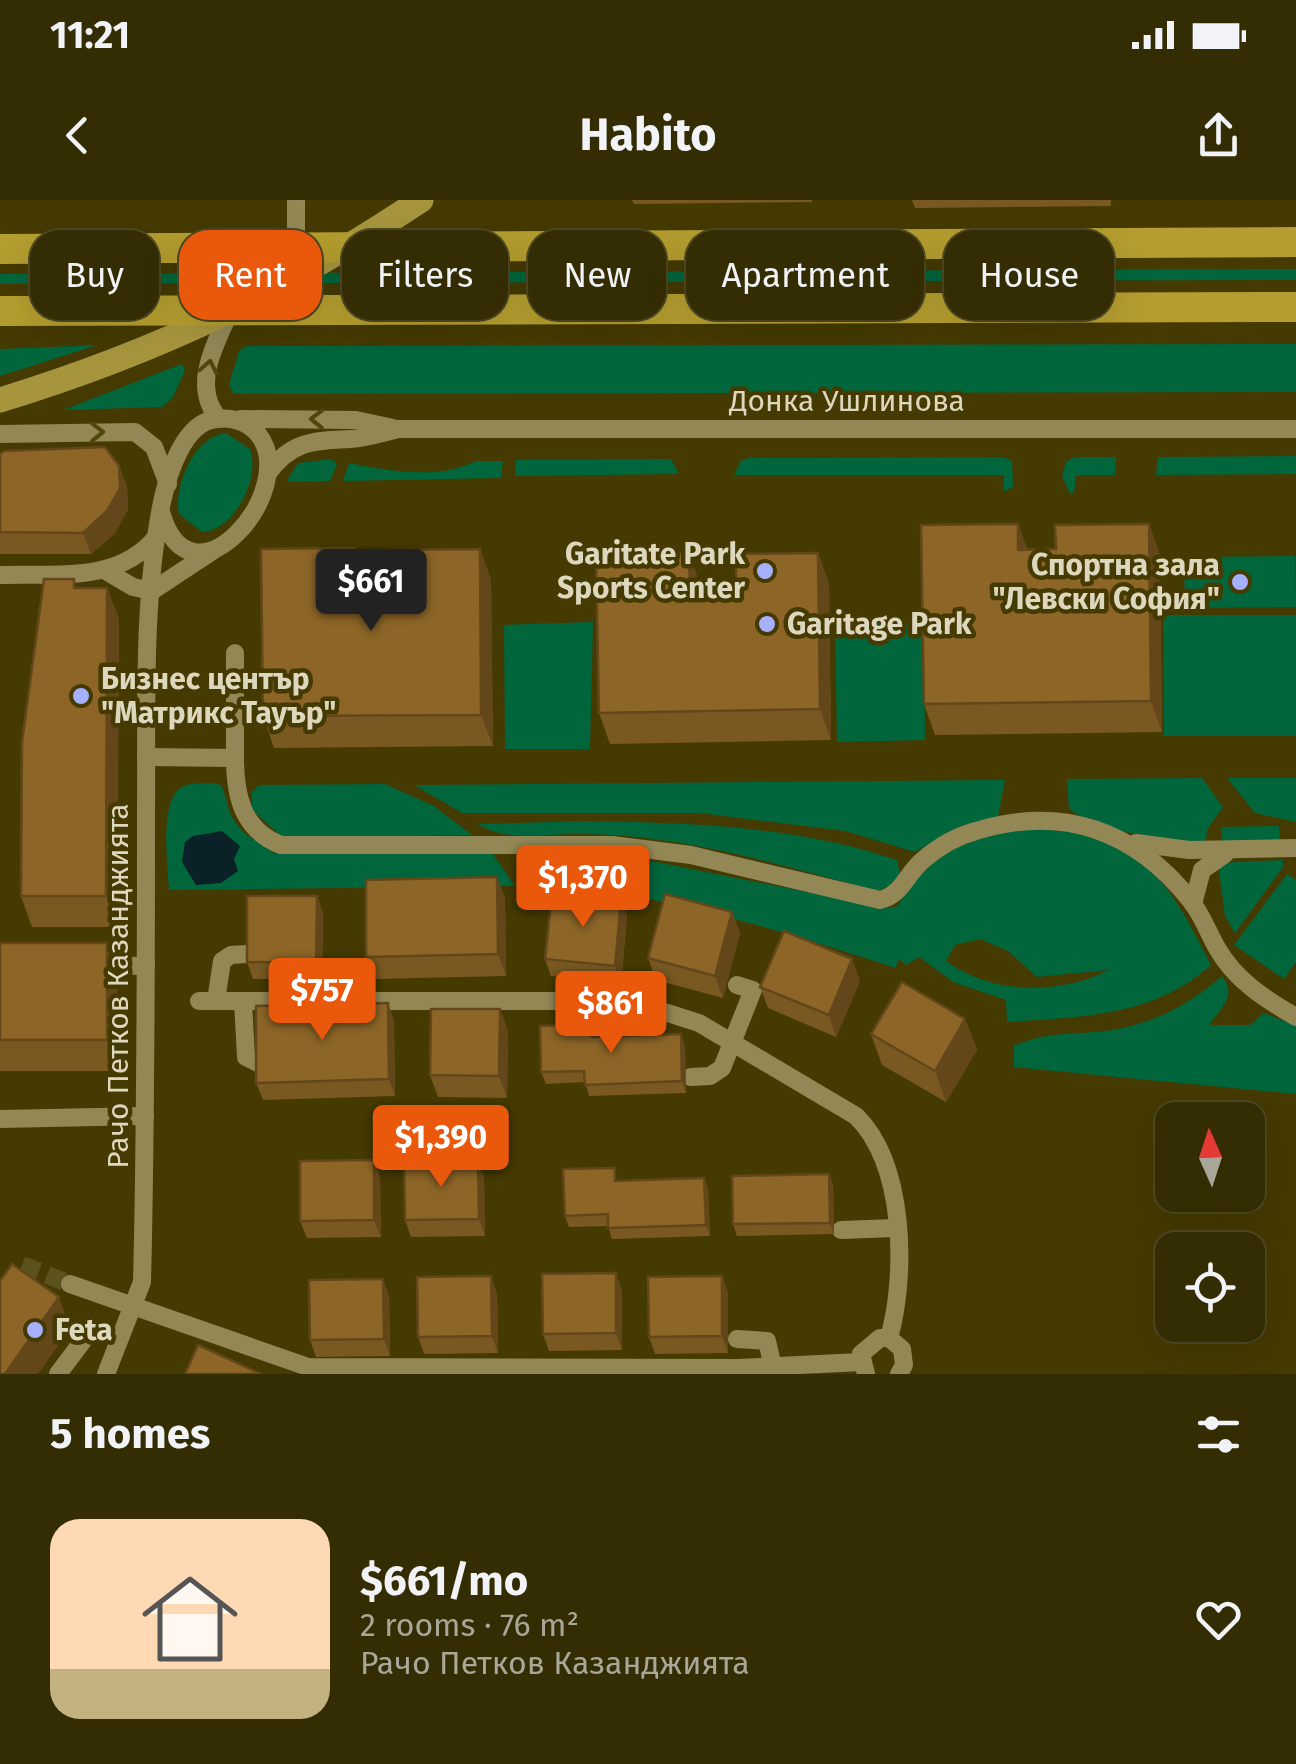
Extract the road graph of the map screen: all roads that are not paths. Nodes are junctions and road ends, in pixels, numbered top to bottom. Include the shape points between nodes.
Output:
1 (296, 200) edge
2 (422, 200) edge
3 (296, 230) edge
4 (1296, 242) edge
5 (322, 247) edge
6 (179, 248) edge
7 (0, 249) edge
8 (322, 263) edge
9 (1296, 307) edge
10 (0, 311) edge
11 (218, 320) edge
12 (227, 320) edge
13 (0, 400) edge
14 (227, 419) junction
15 (1296, 428) edge
16 (398, 429) junction
17 (0, 434) edge
18 (265, 478) junction
19 (168, 484) junction
20 (161, 512) junction
21 (158, 536) junction
22 (215, 550) junction
23 (106, 571) junction
24 (0, 575) edge
25 (152, 591) junction
26 (235, 654) dead end
27 (146, 757) junction
28 (235, 758) junction
29 (1130, 842) junction
30 (1296, 848) edge
31 (1230, 852) junction
32 (1194, 904) junction
33 (247, 954) edge
34 (73, 965) edge
35 (146, 966) junction
36 (752, 990) dead end
37 (243, 1002) junction
38 (1296, 1017) edge
39 (732, 1042) junction
40 (258, 1064) edge
41 (691, 1078) dead end
42 (145, 1116) junction
43 (0, 1119) edge
44 (896, 1228) junction
45 (841, 1230) dead end
46 (70, 1284) tunnel mouth
47 (136, 1304) junction
48 (91, 1330) dead end
49 (736, 1338) dead end
50 (889, 1338) junction
51 (772, 1367) junction
52 (864, 1368) edge
53 (58, 1374) edge
54 (106, 1374) edge
55 (900, 1374) edge

1 - 3 street
2 - 8 main road
4 - 5 highway
6 - 7 highway
9 - 10 highway
11 - 13 main road
14 -> 12 street via 208,400 206,378
16 -> 14 street, Донка Ушлинова via 356,420
14 - 18 street via 252,428 264,443
14 - 19 street via 206,421 186,438
15 - 16 street, Донка Ушлинова
16 - 18 street, Донка Ушлинова via 302,442
17 -> 19 street via 135,432 154,447
18 - 22 street via 244,530
19 - 20 street
20 - 21 street, Рачо Петков Казанджията
20 - 22 street via 184,546
21 - 23 street via 133,560
21 - 25 street, Рачо Петков Казанджията
22 - 25 street
23 - 24 street
23 - 25 street
25 - 27 street, Рачо Петков Казанджията
26 - 28 street
27 - 28 street
27 - 35 street, Рачо Петков Казанджията
28 - 29 street via 237,796 247,818 268,840 295,846 626,846 880,900 899,891 921,861 976,830 1063,823
29 - 31 street
29 - 32 street
30 - 31 street
31 - 32 street via 1202,870
32 - 38 street via 1230,966
33 - 37 street via 222,962 208,1001
34 - 35 street
35 - 42 street, Рачо Петков Казанджията
36 - 39 street
37 - 39 street via 589,1001 676,1014
37 - 40 street via 246,1057
39 - 41 street via 718,1073
39 - 44 street via 874,1133 892,1177
42 - 43 street
42 - 47 street, Рачо Петков Казанджията
44 - 45 street
44 - 50 street via 898,1294
46 - 47 street
47 - 51 street via 308,1367
47 - 54 street, Рачо Петков Казанджията
48 - 53 street
49 - 51 street via 767,1342
50 - 52 street via 865,1346
50 - 55 street via 905,1357
51 - 52 street

